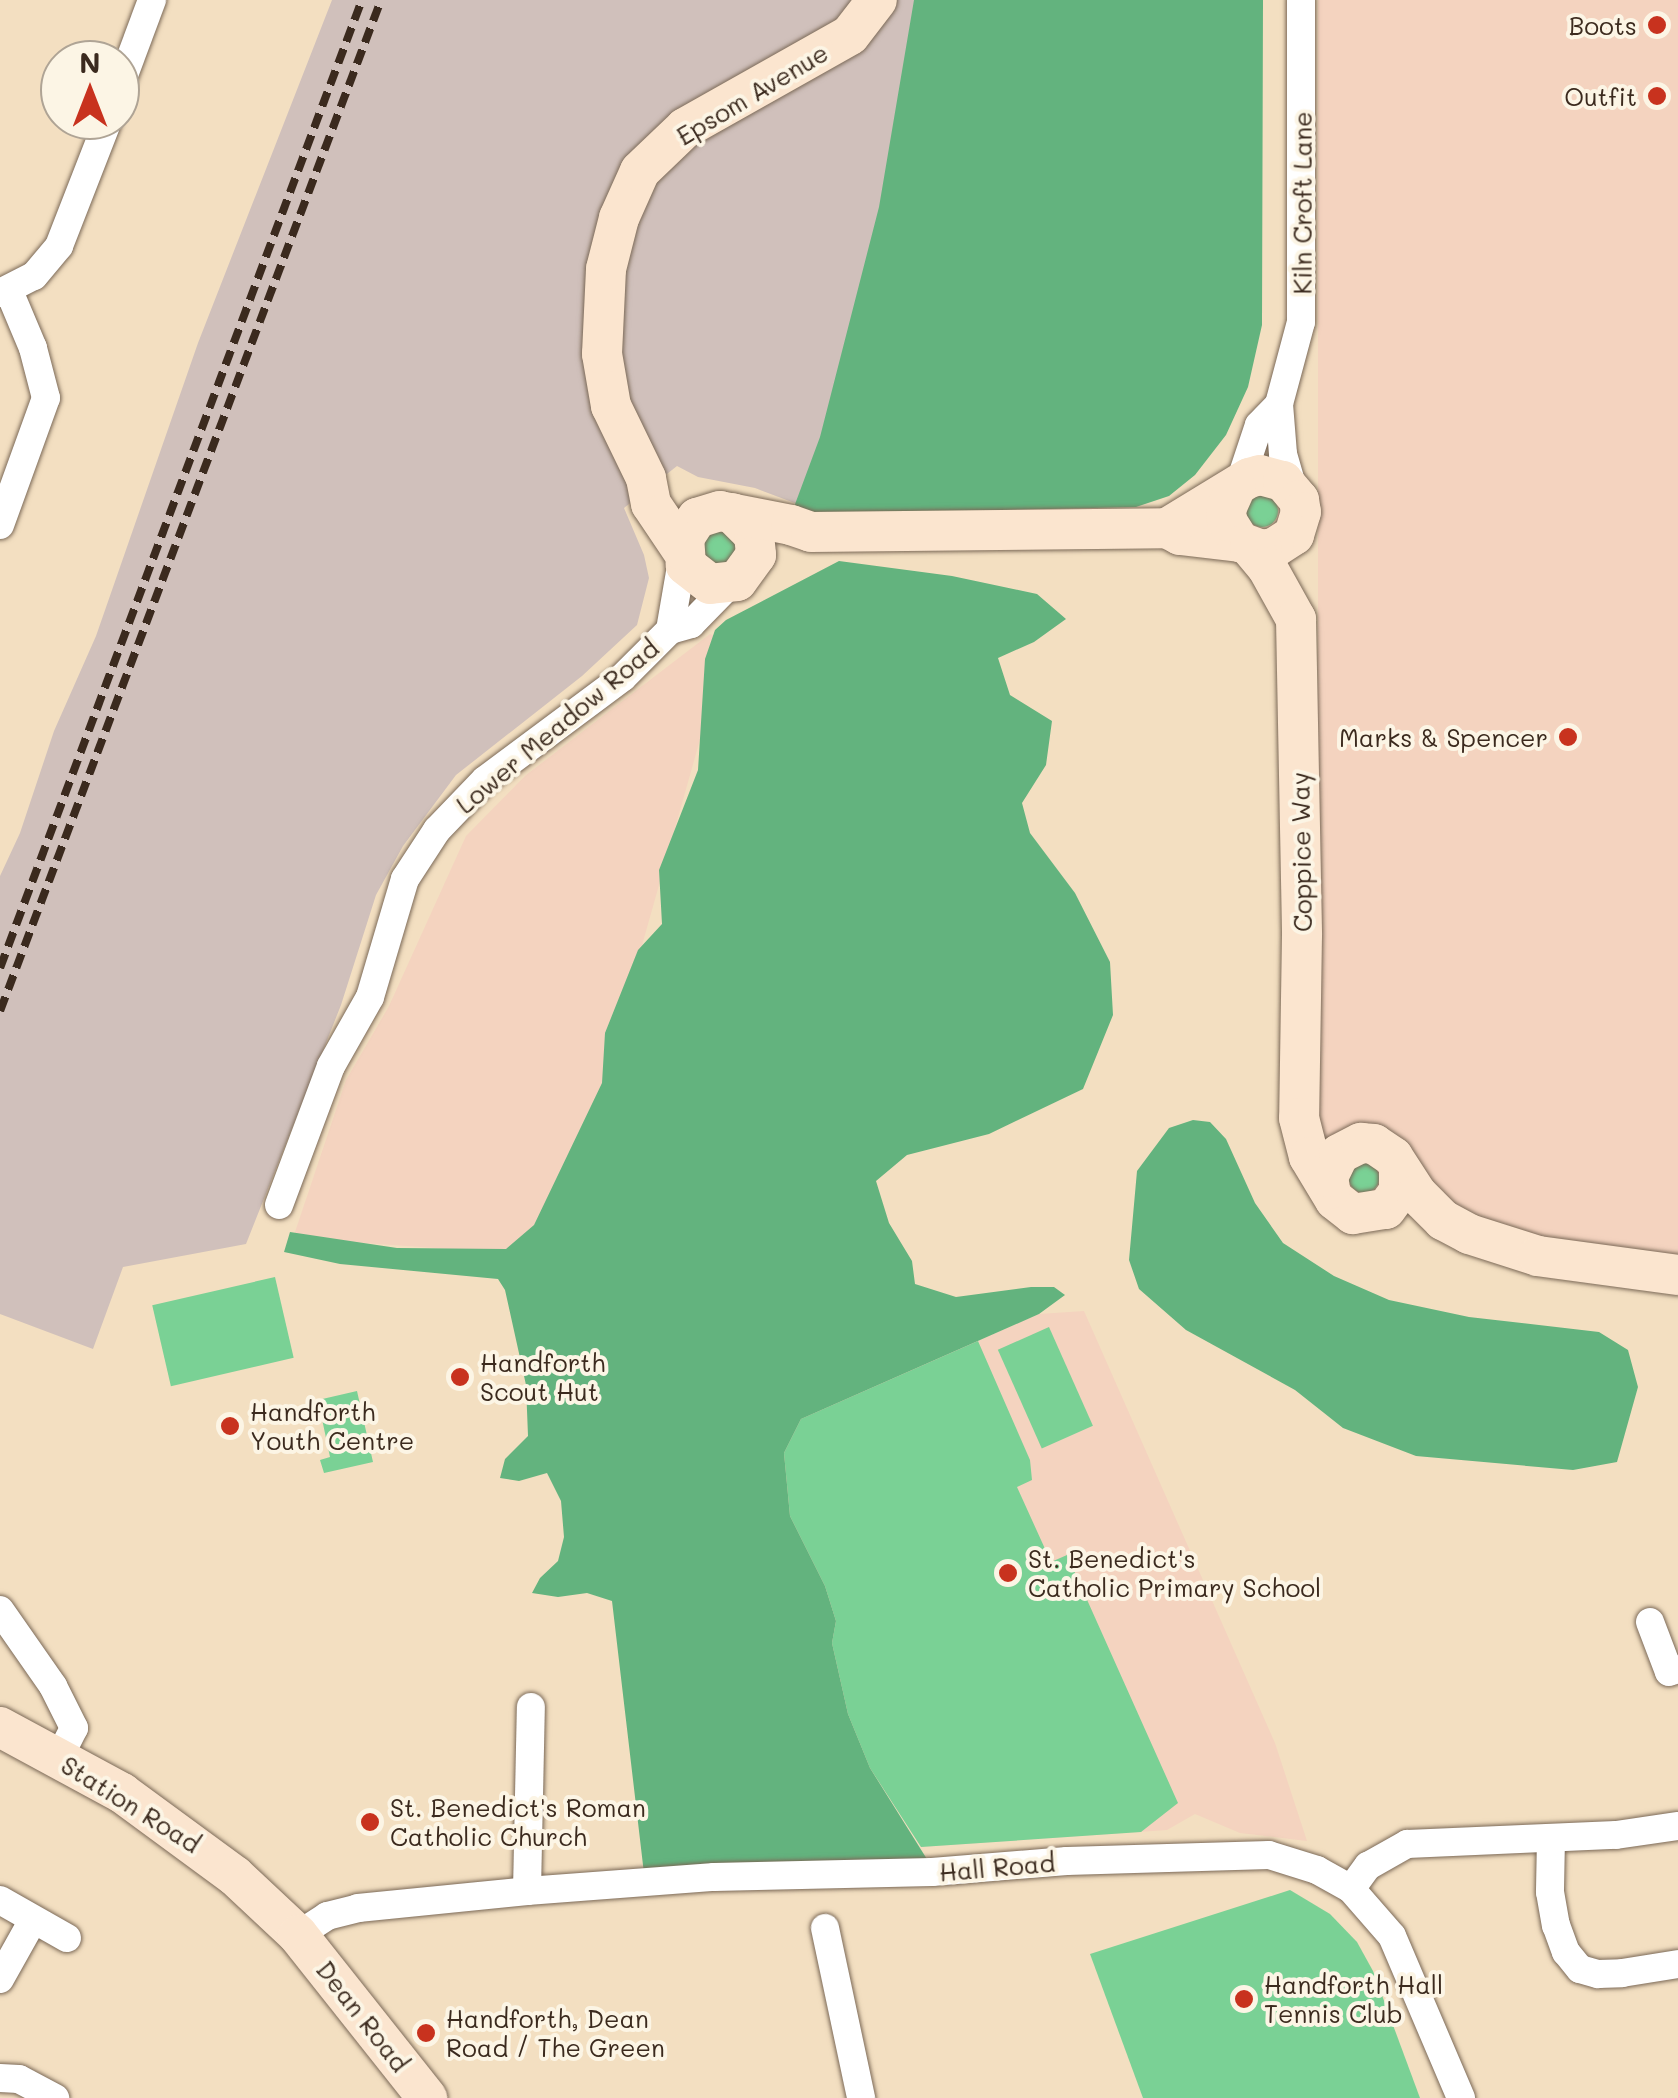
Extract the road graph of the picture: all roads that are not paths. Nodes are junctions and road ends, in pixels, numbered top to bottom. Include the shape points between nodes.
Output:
1 (152, 0) edge
2 (877, 0) edge
3 (1301, 0) edge
4 (137, 40) edge
5 (100, 140) edge
6 (4, 292) edge
7 (1279, 404) junction
8 (646, 478) junction
9 (1237, 486) junction
10 (1297, 500) junction
11 (726, 512) junction
12 (0, 525) edge
13 (1167, 528) junction
14 (811, 532) junction
15 (1245, 544) junction
16 (682, 552) junction
17 (738, 579) junction
18 (1296, 618) junction
19 (670, 630) junction
20 (1302, 1085) junction
21 (1361, 1144) junction
22 (1399, 1168) junction
23 (1330, 1190) junction
24 (279, 1204) dead end
25 (1376, 1214) junction
26 (1443, 1220) junction
27 (1678, 1276) edge
28 (0, 1610) edge
29 (1650, 1622) dead end
30 (1678, 1669) edge
31 (531, 1707) dead end
32 (0, 1726) edge
33 (58, 1758) junction
34 (1678, 1826) edge
35 (1551, 1838) junction
36 (1351, 1889) junction
37 (528, 1891) junction
38 (0, 1900) edge
39 (33, 1920) junction
40 (825, 1928) dead end
41 (298, 1935) junction
42 (67, 1938) dead end
43 (1678, 1964) edge
44 (0, 1979) edge
45 (0, 2078) edge
46 (55, 2098) edge
47 (427, 2098) edge
48 (861, 2098) edge
49 (1461, 2098) edge

1 - 4 street
2 - 8 street, Epsom Avenue via 850,35 685,128 640,171 606,269 602,354 611,406
3 - 7 street, Kiln Croft Lane via 1304,285
5 - 6 street via 59,246 34,276
6 - 12 street via 32,348 46,398
7 - 9 street, Kiln Croft Lane via 1260,426
7 - 10 street, Kiln Croft Lane
8 - 11 street
8 - 16 street, Epsom Avenue via 651,504
9 - 10 street via 1272,476
9 - 13 street
9 - 15 street via 1227,521
10 - 15 street via 1299,524 1285,543
10 - 18 street, Coppice Way via 1307,596
11 - 14 street
11 - 16 street via 697,518
11 - 17 street via 754,534 756,556
13 - 14 street
13 - 15 street
14 - 17 street, Lower Meadow Road
15 - 18 street, Coppice Way via 1267,567
16 - 17 street via 700,580
16 - 19 street, Lower Meadow Road
17 - 19 street, Lower Meadow Road via 691,624
18 - 20 street, Coppice Way
19 - 24 street, Lower Meadow Road via 623,677 485,780 438,830 406,880 370,997 331,1066
20 - 21 street via 1320,1113
20 - 23 street, Coppice Way via 1299,1118 1309,1156
21 - 22 street via 1385,1150
21 - 23 street via 1339,1154
22 - 25 street via 1399,1191
22 - 26 street
23 - 25 street via 1353,1214
25 - 26 street
26 - 27 street via 1538,1256
28 - 33 street via 54,1686 74,1728
29 - 30 street via 1669,1672
31 - 37 street
32 - 33 street, Station Road
33 - 41 street, Station Road via 184,1834
34 - 35 street
35 - 36 street via 1407,1844 1368,1866
35 - 43 street via 1556,1925 1580,1968 1622,1974
36 - 37 street, Hall Road via 1269,1854
36 - 49 street via 1392,1936
37 - 41 street, Hall Road via 358,1908 327,1916
38 - 39 street
39 - 42 street
39 - 44 street
40 - 48 street
41 - 47 street, Dean Road
45 - 46 street via 18,2079

